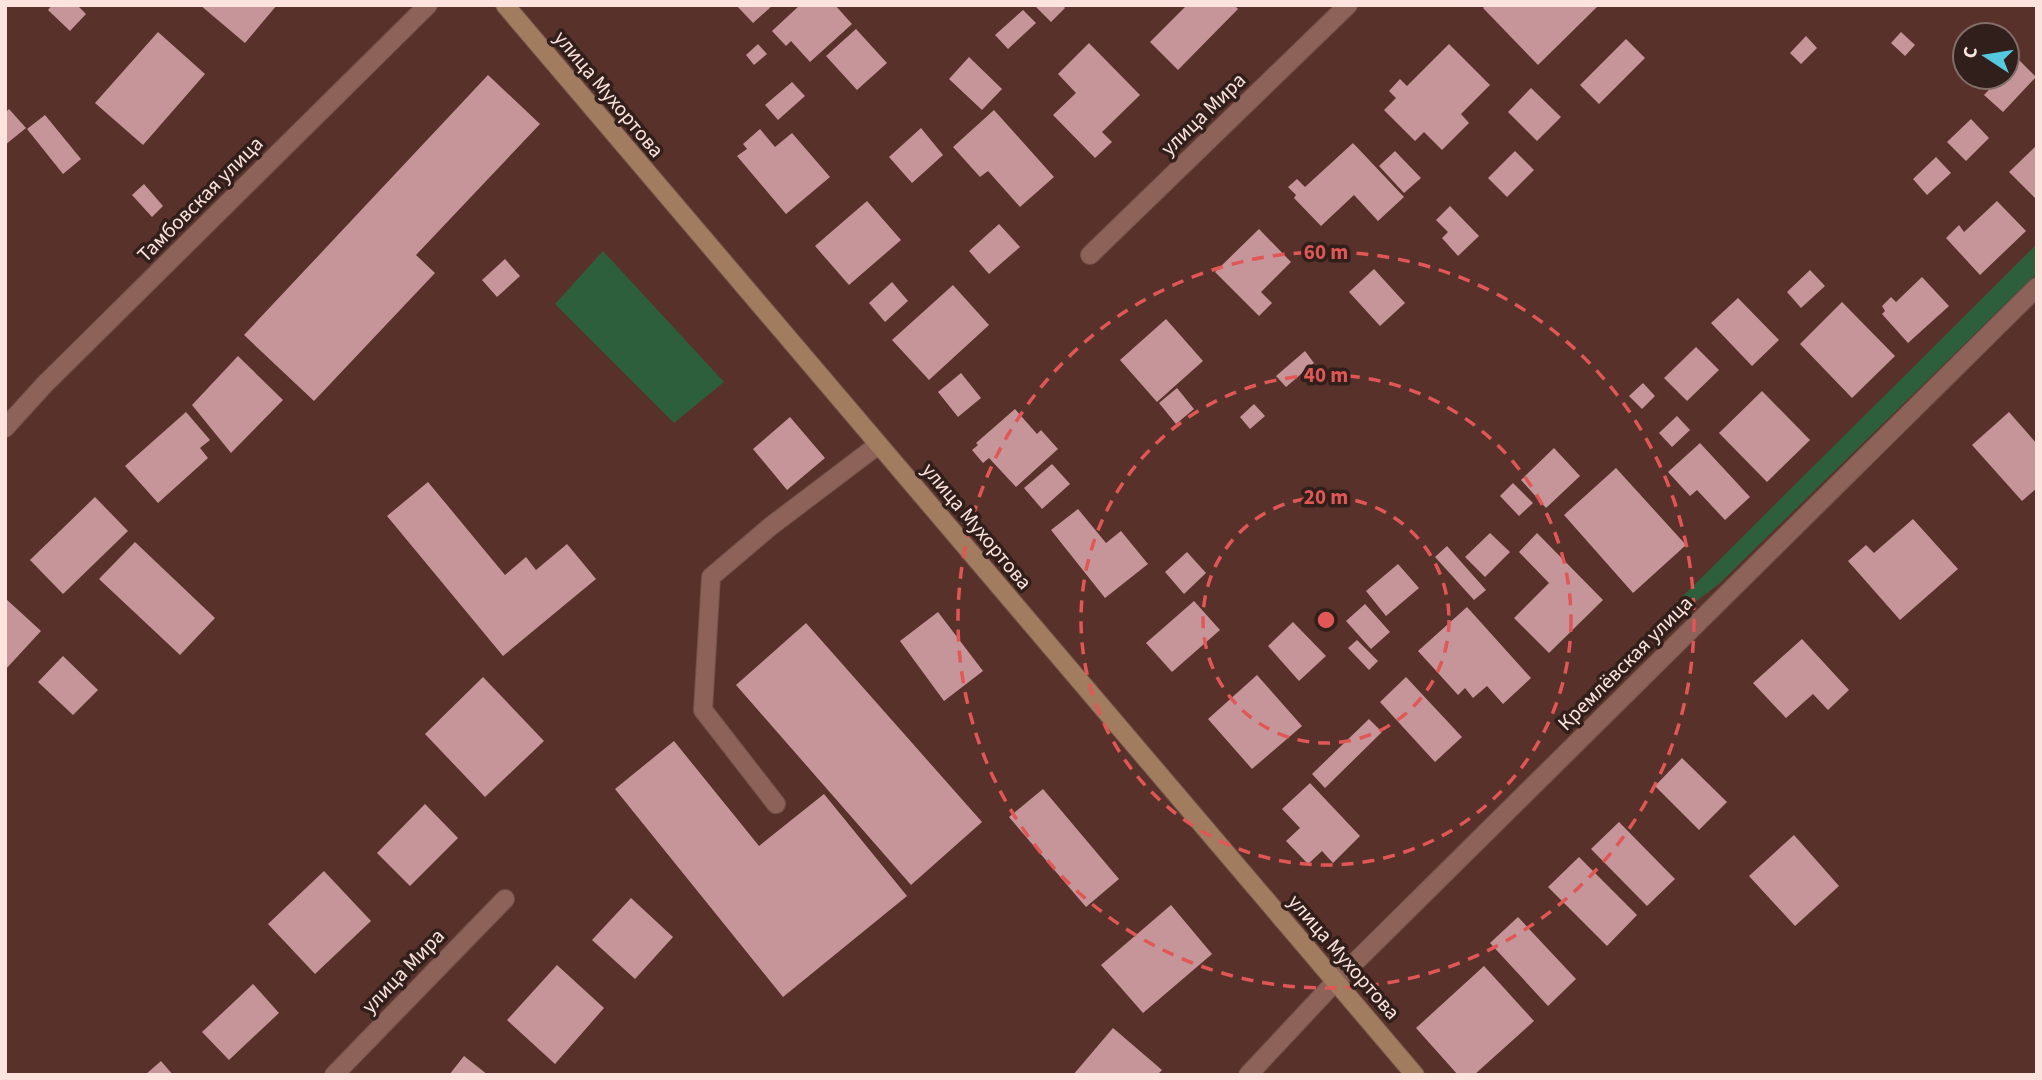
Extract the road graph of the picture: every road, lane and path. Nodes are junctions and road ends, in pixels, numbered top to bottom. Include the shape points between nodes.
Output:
1 (428, 5) edge
2 (505, 5) edge
3 (1348, 5) edge
4 (1090, 255) dead end
5 (2037, 287) edge
6 (5, 428) edge
7 (878, 445) junction
8 (776, 804) dead end
9 (505, 899) dead end
10 (1335, 982) junction
11 (334, 1075) edge
12 (1248, 1075) edge
13 (1415, 1075) edge

1 - 6 street, Тамбовская улица
2 - 7 street, улица Мухортова
3 - 4 street, улица Мира
5 - 10 street, Кремлёвская улица
7 - 8 street via 711,577 703,710
7 - 10 street, улица Мухортова
9 - 11 street, улица Мира
10 - 12 street, Кремлёвская улица
10 - 13 street, улица Мухортова

